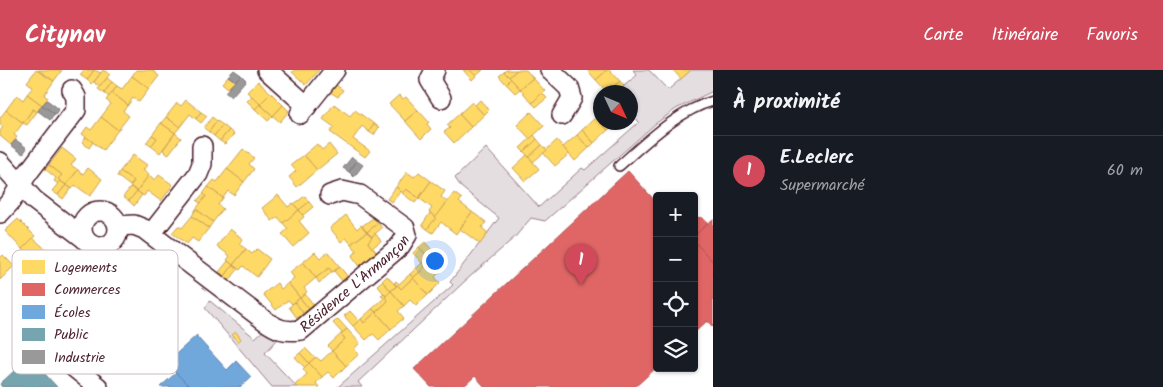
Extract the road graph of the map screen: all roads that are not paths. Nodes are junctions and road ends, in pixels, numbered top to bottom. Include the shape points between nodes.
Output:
1 (267, 70) edge
2 (336, 70) edge
3 (435, 70) edge
4 (550, 70) edge
5 (72, 90) dead end
6 (441, 98) dead end
7 (713, 101) edge
8 (562, 114) dead end
9 (202, 146) dead end
10 (0, 162) edge
11 (619, 166) dead end
12 (21, 185) junction
13 (330, 196) dead end
14 (0, 213) edge
15 (52, 213) junction
16 (88, 216) junction
17 (118, 226) junction
18 (151, 234) junction
19 (92, 243) junction
20 (96, 250) edge
21 (172, 250) edge
22 (178, 254) edge
23 (82, 374) edge
24 (98, 387) edge

1 - 2 street via 304,110
3 - 6 street via 430,80
4 - 8 street via 569,88 572,98
5 - 12 street via 76,97 76,110
7 - 11 lane via 670,124
9 - 18 street via 202,164 198,174
10 - 12 street
12 - 14 street
12 - 15 street
13 - 22 street, Résidence L'Armançon via 342,191 360,195 405,228 407,234 400,246 301,330 287,332 275,327
15 - 16 street via 70,218
15 - 19 street
16 - 17 street via 102,211 115,219
16 - 19 street via 82,230
17 - 18 street, Résidence L'Armançon via 134,225
17 - 19 street via 114,242 106,246
18 - 21 street, Résidence L'Armançon
19 - 20 street
23 - 24 street

